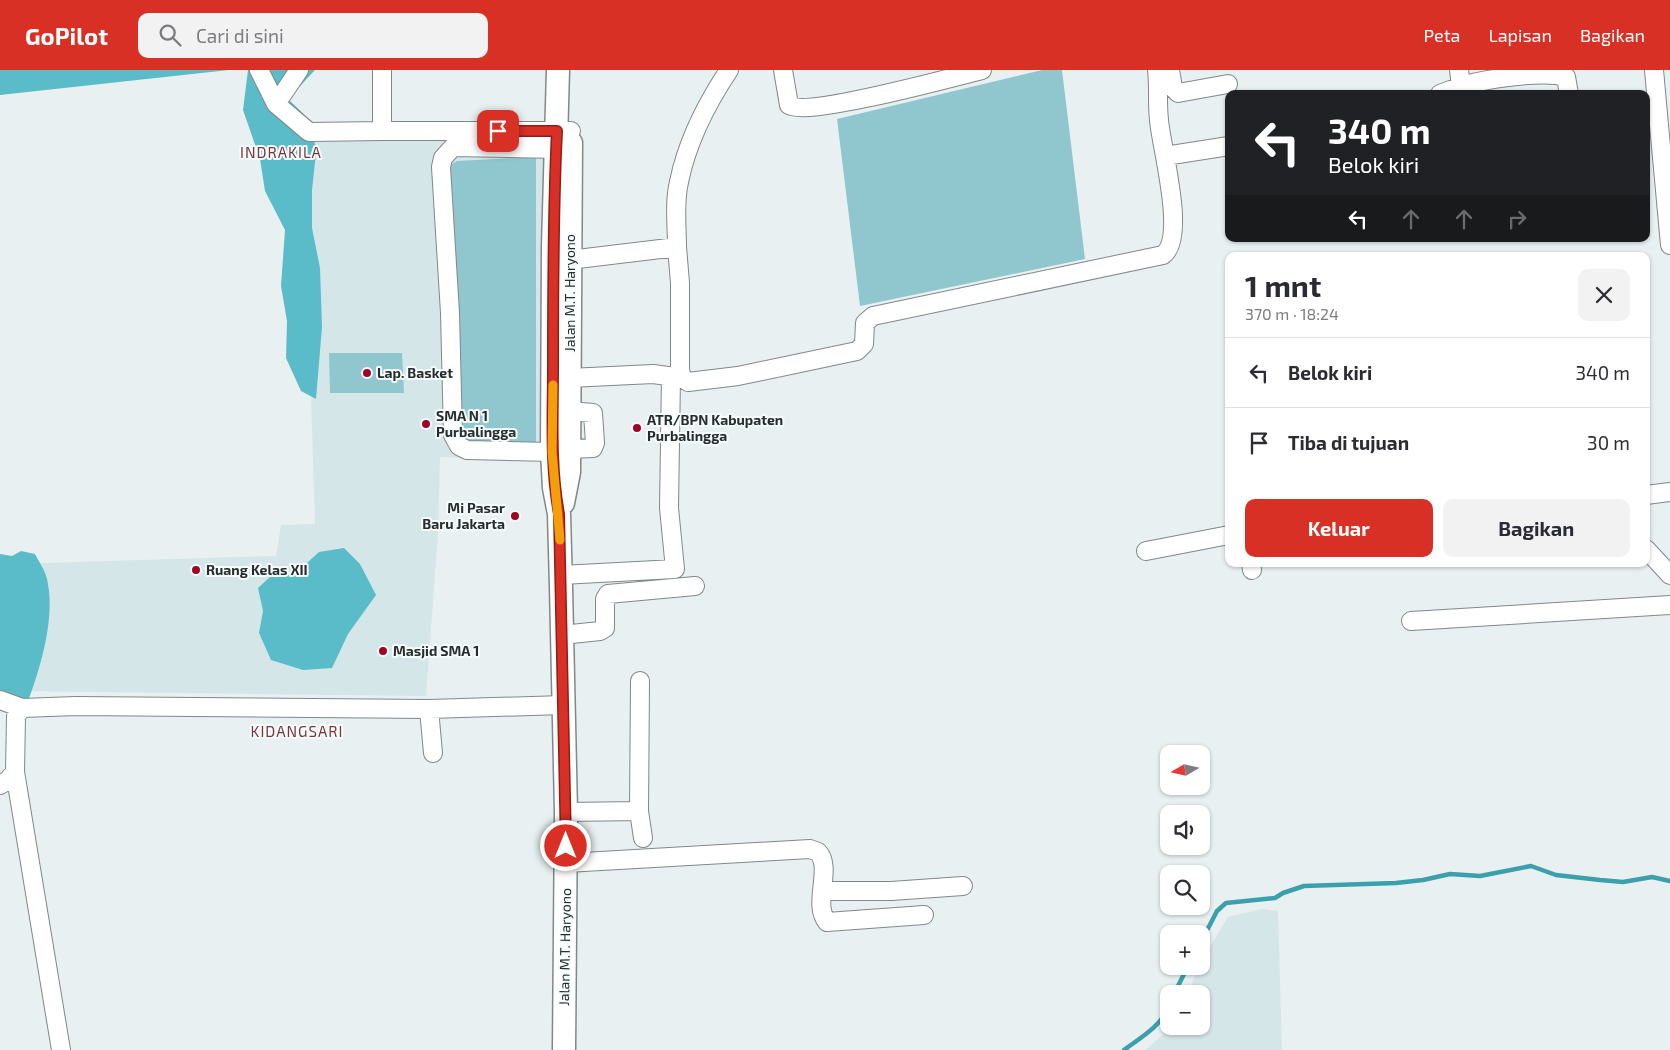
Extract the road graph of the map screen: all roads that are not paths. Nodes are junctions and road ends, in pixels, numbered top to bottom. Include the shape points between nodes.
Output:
1 (260, 70) edge
2 (299, 70) edge
3 (382, 70) edge
4 (558, 70) edge
5 (572, 70) edge
6 (729, 70) edge
7 (783, 70) edge
8 (982, 70) edge
9 (1157, 70) edge
10 (1170, 70) edge
11 (1654, 70) edge
12 (1520, 71) edge
13 (1460, 78) edge
14 (1228, 84) dead end
15 (1445, 90) edge
16 (1569, 90) edge
17 (276, 104) junction
18 (382, 131) junction
19 (561, 137) junction
20 (1225, 147) edge
21 (1170, 155) junction
22 (1667, 168) edge
23 (1670, 245) edge
24 (677, 247) junction
25 (569, 260) junction
26 (677, 377) junction
27 (569, 378) junction
28 (561, 451) junction
29 (1670, 492) edge
30 (1650, 494) edge
31 (1225, 536) edge
32 (1146, 551) dead end
33 (1650, 553) edge
34 (561, 575) junction
35 (1670, 575) edge
36 (695, 586) dead end
37 (1670, 605) edge
38 (1411, 620) dead end
39 (562, 635) junction
40 (640, 681) dead end
41 (0, 700) edge
42 (564, 705) junction
43 (22, 708) junction
44 (429, 709) junction
45 (433, 754) dead end
46 (14, 772) junction
47 (0, 785) edge
48 (639, 811) junction
49 (566, 812) junction
50 (643, 838) dead end
51 (566, 863) junction
52 (964, 886) dead end
53 (822, 891) junction
54 (924, 915) dead end
55 (61, 1050) edge
56 (564, 1050) edge

1 - 17 street
2 - 17 street
3 - 18 street
4 - 19 main road, Jalan M.T. Haryono
5 - 19 main road, Jalan M.T. Haryono
6 - 24 street via 686,154 678,183
7 - 8 street via 789,105 797,107 841,102
9 - 21 street via 1158,118
10 - 14 street via 1173,88 1178,93
11 - 22 street
12 - 13 street
12 - 16 street via 1564,75
13 - 15 street
17 - 18 street via 309,132
18 - 19 street
19 - 25 main road, Jalan M.T. Haryono
19 - 28 main road, Jalan M.T. Haryono
19 - 28 street via 453,146 443,158 442,166 455,442 467,450
20 - 21 street
21 - 26 street via 1173,226 1168,251 1163,255 873,316 865,323 865,340 857,351 738,376 688,382
22 - 23 street
24 - 25 street
24 - 26 street via 680,283
25 - 27 main road, Jalan M.T. Haryono
26 - 27 street via 653,374
26 - 34 street via 670,508 675,569
27 - 28 main road, Jalan M.T. Haryono via 569,411
28 - 34 main road, Jalan M.T. Haryono via 567,488 559,514
29 - 30 street
31 - 32 street
33 - 35 street
34 - 39 main road, Jalan M.T. Haryono
36 - 39 street via 608,594 605,599 605,628
37 - 38 street
39 - 42 main road, Jalan M.T. Haryono
40 - 48 street
41 - 43 street
42 - 44 street
42 - 49 main road, Jalan M.T. Haryono
43 - 44 street
43 - 46 street via 16,716
44 - 45 street
46 - 47 street
46 - 55 street
48 - 49 street
48 - 50 street
49 - 51 main road, Jalan M.T. Haryono
51 - 53 street via 810,849 822,855
51 - 56 main road, Jalan M.T. Haryono
52 - 53 street
53 - 54 street via 822,917 827,922

